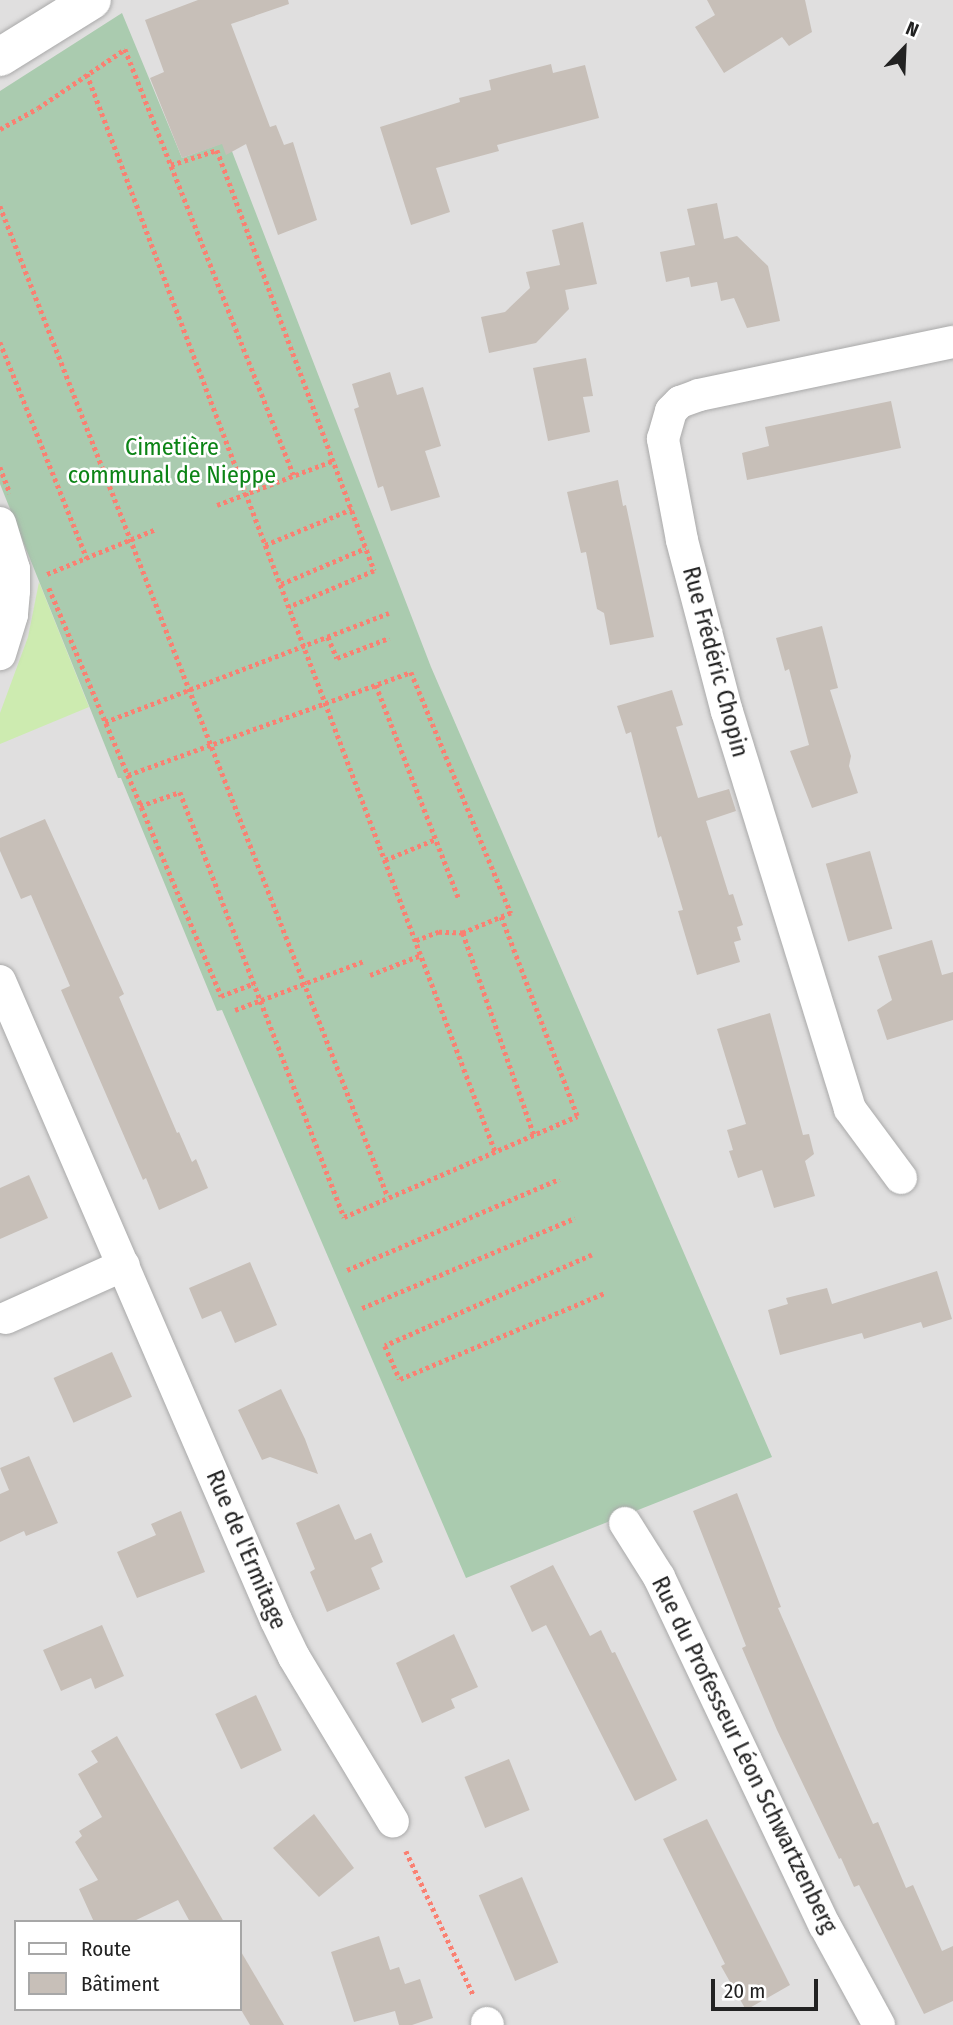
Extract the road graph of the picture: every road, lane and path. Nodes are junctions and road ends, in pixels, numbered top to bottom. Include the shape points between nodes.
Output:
1 (92, 0) edge
2 (0, 57) edge
3 (87, 74) junction
4 (0, 129) edge
5 (171, 166) junction
6 (0, 206) edge
7 (0, 342) edge
8 (953, 342) edge
9 (335, 460) junction
10 (0, 467) edge
11 (294, 475) junction
12 (246, 494) junction
13 (217, 505) dead end
14 (352, 509) junction
15 (7, 514) edge
16 (156, 529) dead end
17 (131, 539) junction
18 (265, 545) junction
19 (366, 548) junction
20 (87, 558) junction
21 (38, 564) dead end
22 (43, 576) junction
23 (281, 584) junction
24 (289, 607) junction
25 (389, 613) dead end
26 (328, 637) junction
27 (389, 638) dead end
28 (304, 646) junction
29 (0, 654) edge
30 (376, 685) junction
31 (190, 690) junction
32 (325, 704) junction
33 (105, 722) junction
34 (211, 745) junction
35 (128, 775) junction
36 (141, 806) junction
37 (436, 839) junction
38 (385, 860) junction
39 (459, 899) dead end
40 (501, 917) junction
41 (463, 933) junction
42 (416, 941) junction
43 (421, 955) junction
44 (364, 961) dead end
45 (370, 975) dead end
46 (0, 981) edge
47 (255, 983) junction
48 (304, 983) junction
49 (261, 1000) junction
50 (235, 1010) dead end
51 (534, 1135) junction
52 (495, 1152) junction
53 (901, 1178) dead end
54 (559, 1180) dead end
55 (388, 1198) junction
56 (575, 1218) dead end
57 (592, 1255) dead end
58 (124, 1265) junction
59 (347, 1270) dead end
60 (605, 1293) dead end
61 (362, 1308) dead end
62 (6, 1318) dead end
63 (625, 1523) dead end
64 (393, 1822) joint
65 (487, 2024) edge
66 (879, 2025) edge

1 - 2 street
3 - 4 path
3 - 5 path via 125,49
3 - 12 path
5 - 9 path via 217,150
5 - 11 path
6 - 17 path
7 - 20 path
8 - 53 street, Rue Frédéric Chopin via 680,401 665,423 663,439 715,672 850,1109
9 - 11 path
9 - 14 path
10 - 15 path
11 - 12 path
12 - 13 path
12 - 18 path
14 - 18 path
14 - 19 path
15 - 29 street via 14,580 12,615
16 - 17 path
17 - 20 path
17 - 31 path
18 - 23 path
19 - 23 path
19 - 24 path via 374,571
20 - 22 path
21 - 22 path
22 - 33 path
23 - 24 path
24 - 28 path
25 - 26 path
26 - 27 path via 337,658
26 - 28 path
28 - 31 path
28 - 32 path
30 - 32 path
30 - 37 path
30 - 40 path via 411,673 511,913
31 - 33 path
31 - 34 path
32 - 34 path
32 - 38 path
33 - 35 path
34 - 35 path
34 - 48 path
35 - 36 path
36 - 47 path via 222,996
36 - 47 path via 180,792
37 - 38 path
37 - 39 path
38 - 42 path
40 - 41 path
40 - 51 path via 577,1116
41 - 42 path via 439,932
41 - 51 path
42 - 43 path
43 - 45 path
43 - 52 path
44 - 48 path
46 - 58 street, Rue de l'Ermitage
47 - 49 path
48 - 49 path
48 - 55 path
49 - 50 path
49 - 55 path via 344,1217
51 - 52 path
52 - 55 path
54 - 59 path
56 - 61 path
57 - 60 path via 385,1346 400,1379
58 - 62 street
58 - 64 street, Rue de l'Ermitage via 281,1631
63 - 66 street, Rue du Professeur Léon Schwartzenberg via 659,1577 825,1926
64 - 65 path

